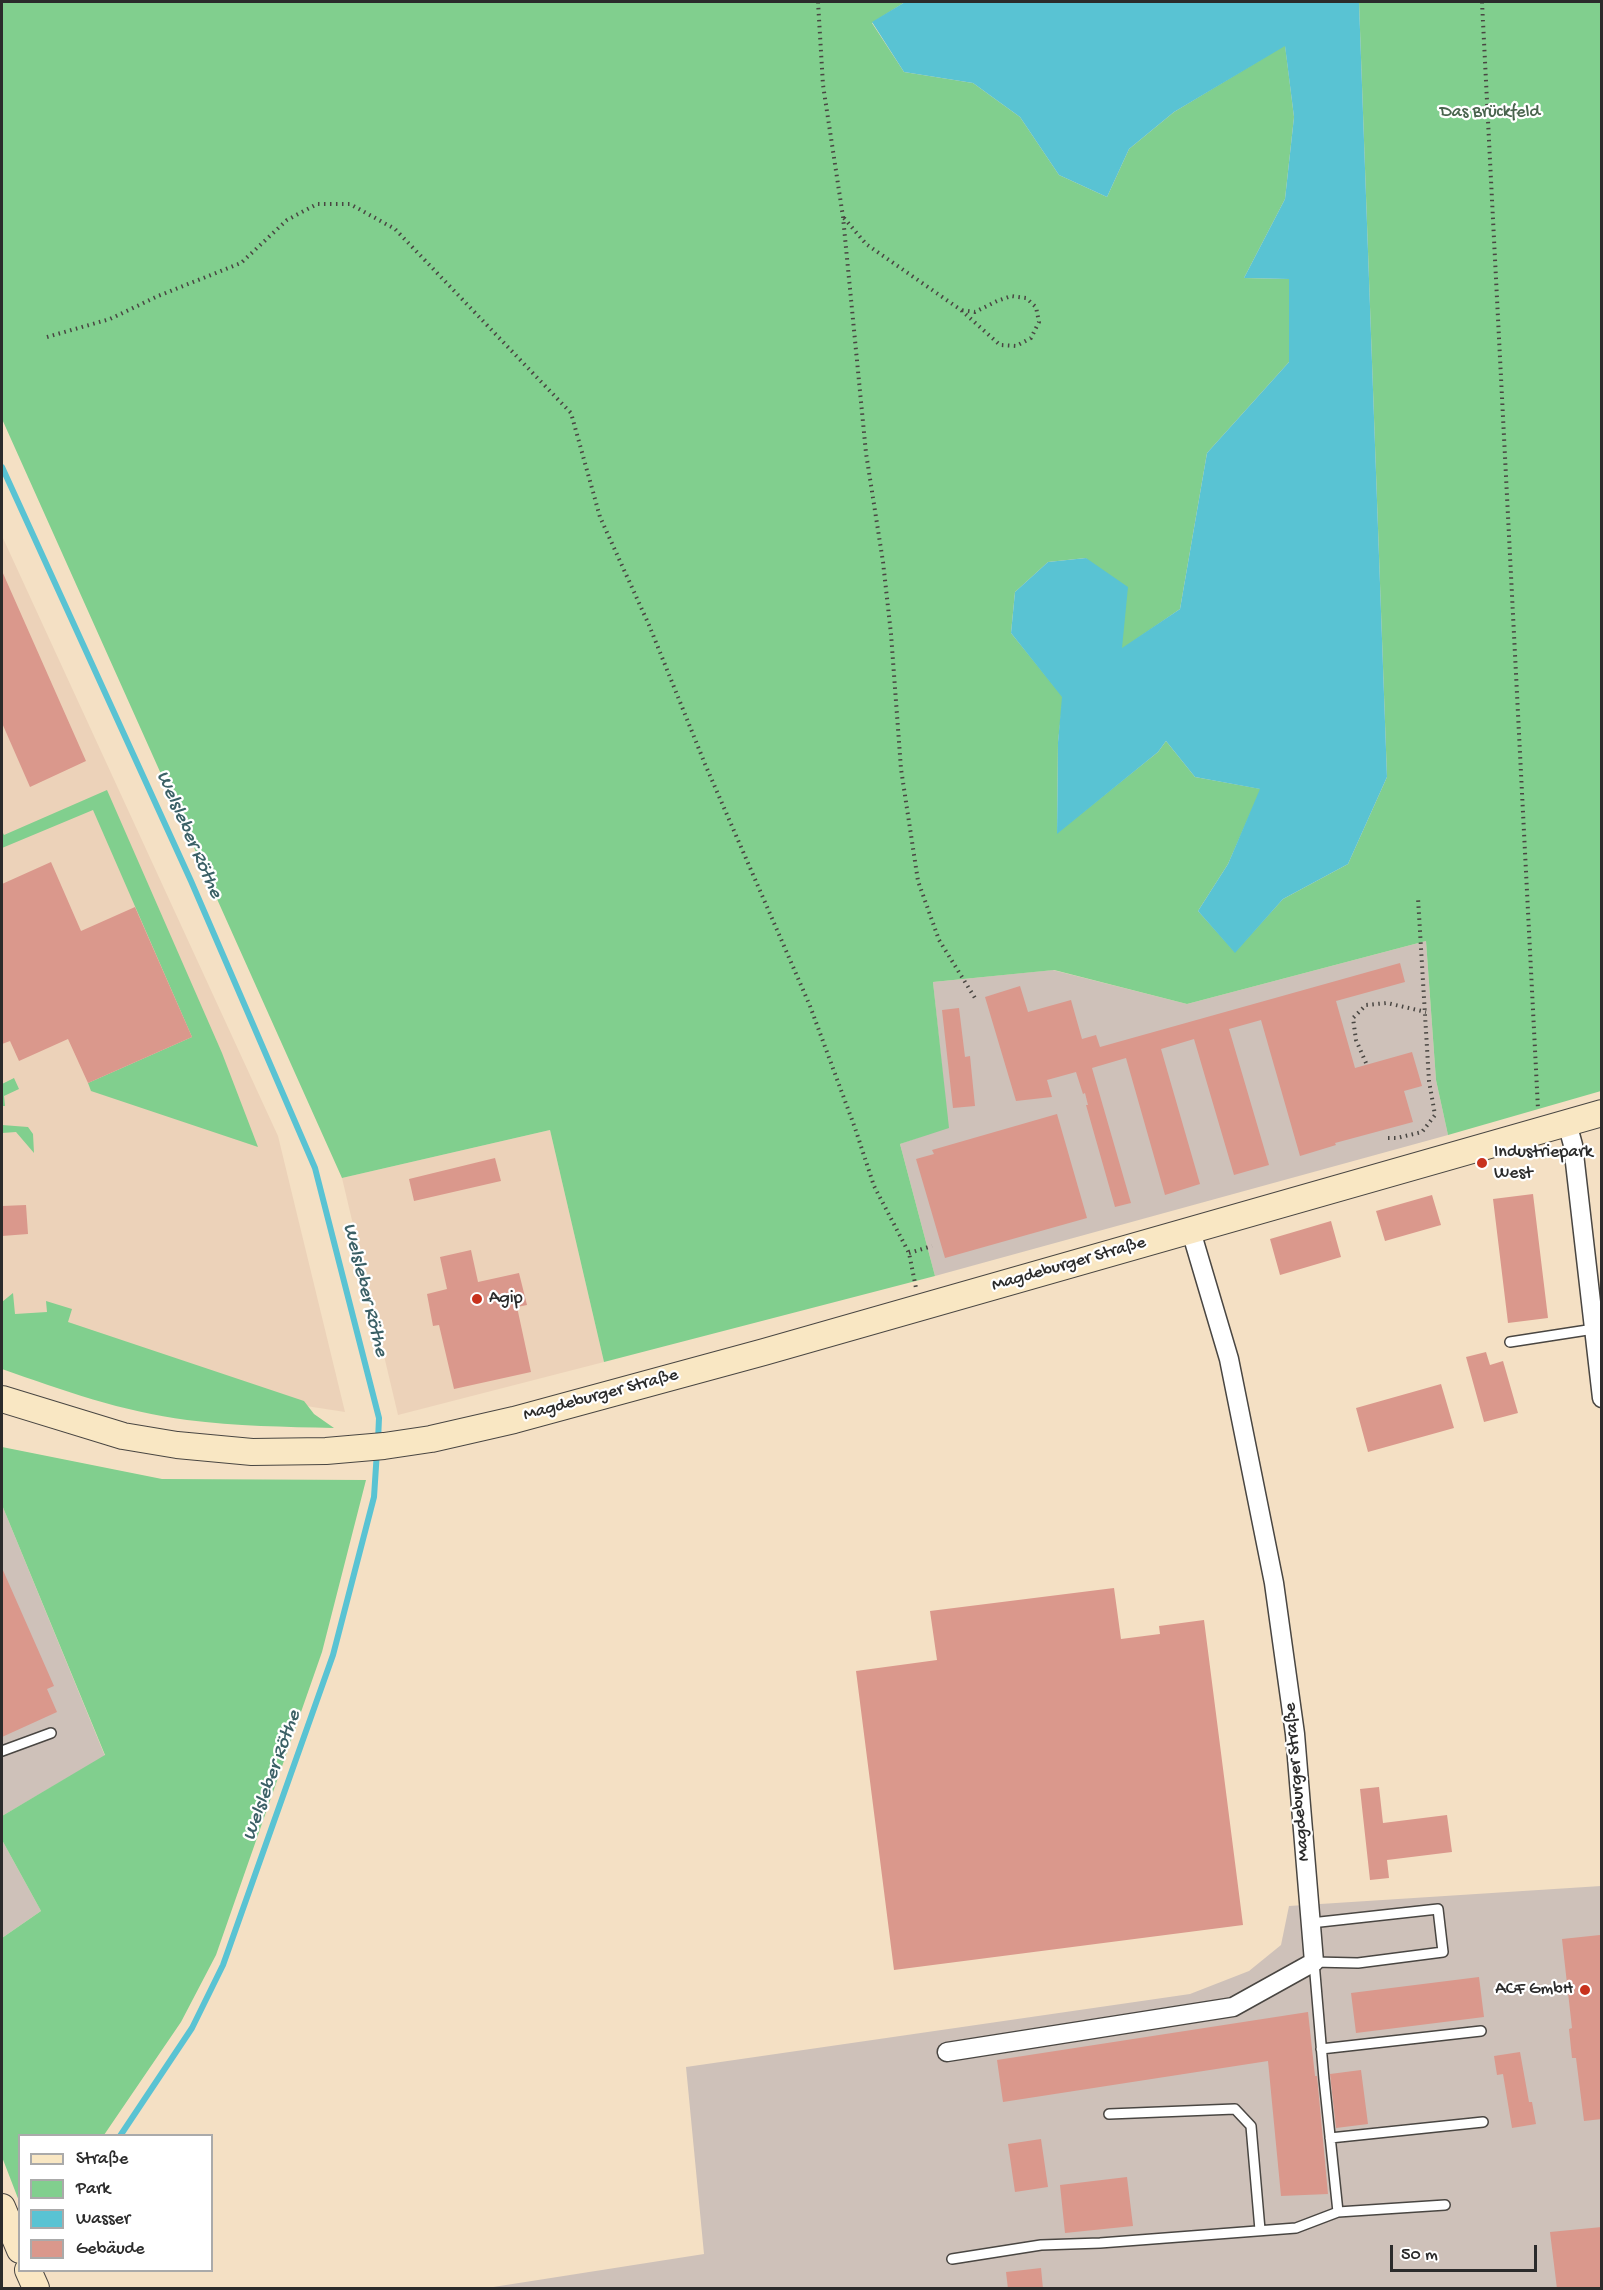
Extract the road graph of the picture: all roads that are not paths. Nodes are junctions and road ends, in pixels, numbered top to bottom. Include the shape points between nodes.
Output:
1 (1602, 1113) edge
2 (1567, 1123) junction
3 (1191, 1231) junction
4 (1597, 1334) edge
5 (1510, 1342) dead end
6 (1602, 1398) edge
7 (2, 1399) edge
8 (51, 1733) dead end
9 (2, 1751) edge
10 (1311, 1923) junction
11 (1314, 1962) junction
12 (1481, 2031) dead end
13 (1321, 2049) junction
14 (947, 2052) dead end
15 (1109, 2114) dead end
16 (1483, 2122) dead end
17 (1330, 2138) junction
18 (1445, 2205) dead end
19 (2, 2207) edge
20 (1338, 2212) junction
21 (1260, 2230) junction
22 (18, 2245) edge
23 (952, 2259) dead end
24 (28, 2272) edge
25 (36, 2289) edge

1 - 2 main road, Magdeburger Straße
2 - 3 main road, Magdeburger Straße
2 - 4 street
3 - 7 main road, Magdeburger Straße via 524,1417 384,1446 252,1452 177,1445 123,1436
3 - 10 street, Magdeburger Straße via 1229,1359 1275,1583 1295,1734
4 - 5 lane
4 - 6 street
8 - 9 lane
10 - 11 street, Magdeburger Straße
10 - 11 lane via 1438,1909 1443,1952 1358,1963
11 - 13 lane
11 - 14 street via 1233,2007
12 - 13 lane
13 - 17 lane
15 - 21 lane via 1235,2109 1251,2126
16 - 17 lane
17 - 20 lane
18 - 20 lane
19 - 22 main road
20 - 21 lane via 1296,2228
21 - 23 lane via 1041,2245
24 - 25 main road

